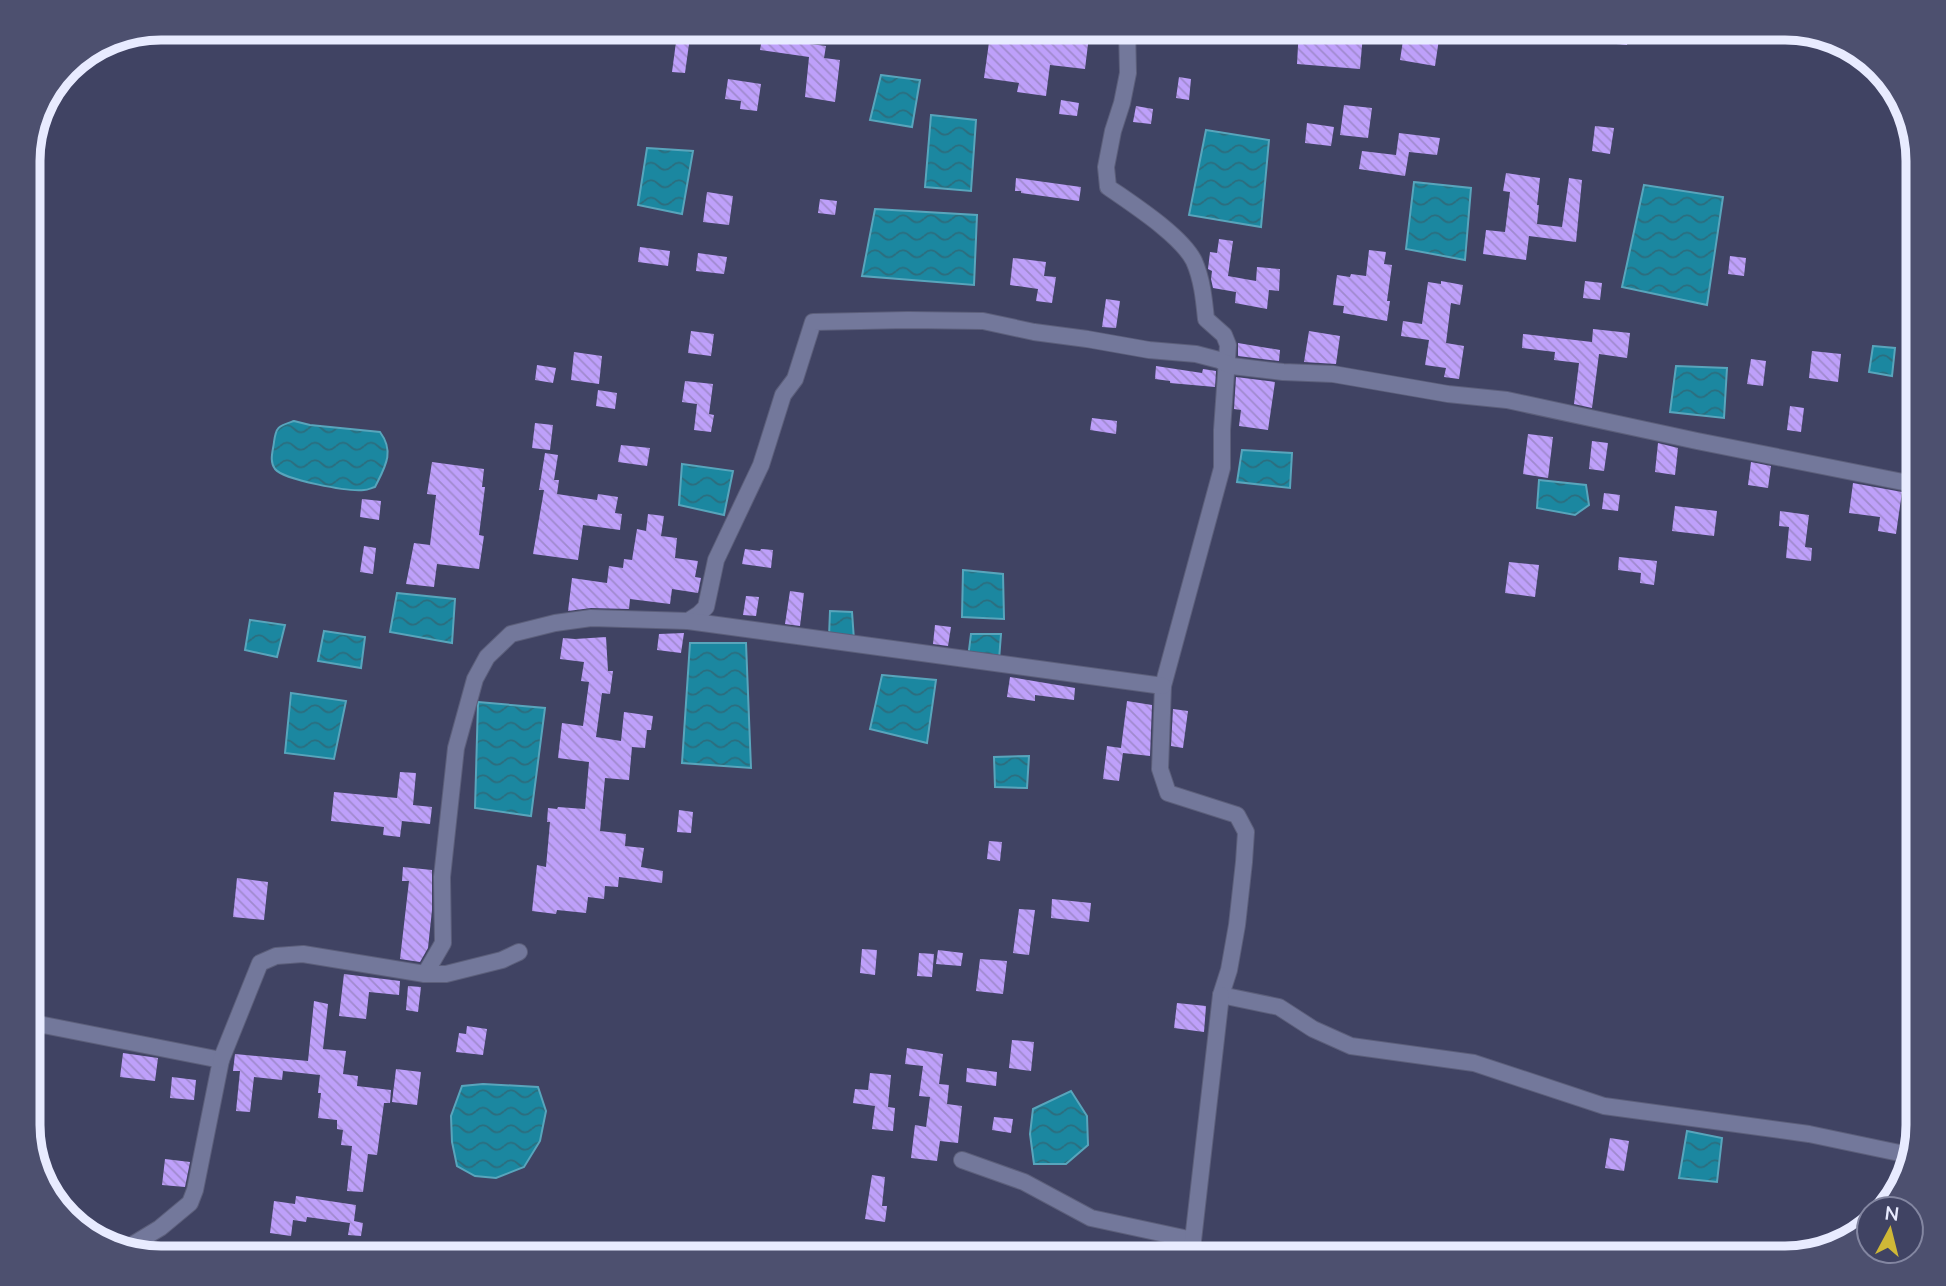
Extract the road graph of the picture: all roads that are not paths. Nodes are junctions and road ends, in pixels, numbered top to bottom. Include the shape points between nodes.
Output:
1 (1127, 40) edge
2 (1228, 364) junction
3 (1906, 483) edge
4 (688, 621) junction
5 (1163, 686) junction
6 (519, 952) dead end
7 (425, 974) junction
8 (1221, 995) junction
9 (41, 1025) edge
10 (221, 1060) junction
11 (1902, 1153) edge
12 (962, 1160) dead end
13 (1193, 1240) junction
14 (135, 1243) edge
15 (1192, 1246) edge

1 - 2 street via 1128,73 1112,131 1108,187 1175,237 1193,259 1206,319 1224,335
2 - 3 street via 1333,374 1507,401
2 - 4 street via 1196,354 983,321 813,321 761,465 716,560 706,607
2 - 5 street via 1222,467
4 - 5 street
4 - 7 street via 591,618 555,623 511,634 487,657 475,679 456,748 442,877 443,943
5 - 8 street via 1160,769 1168,793 1237,815 1246,832 1237,925
6 - 7 street via 446,974
7 - 10 street via 303,954 260,962
8 - 11 street via 1279,1007 1351,1046 1474,1063 1604,1106 1809,1134
8 - 13 street
9 - 10 street
10 - 14 street via 190,1203
12 - 13 street via 1024,1182 1091,1218
13 - 15 street

